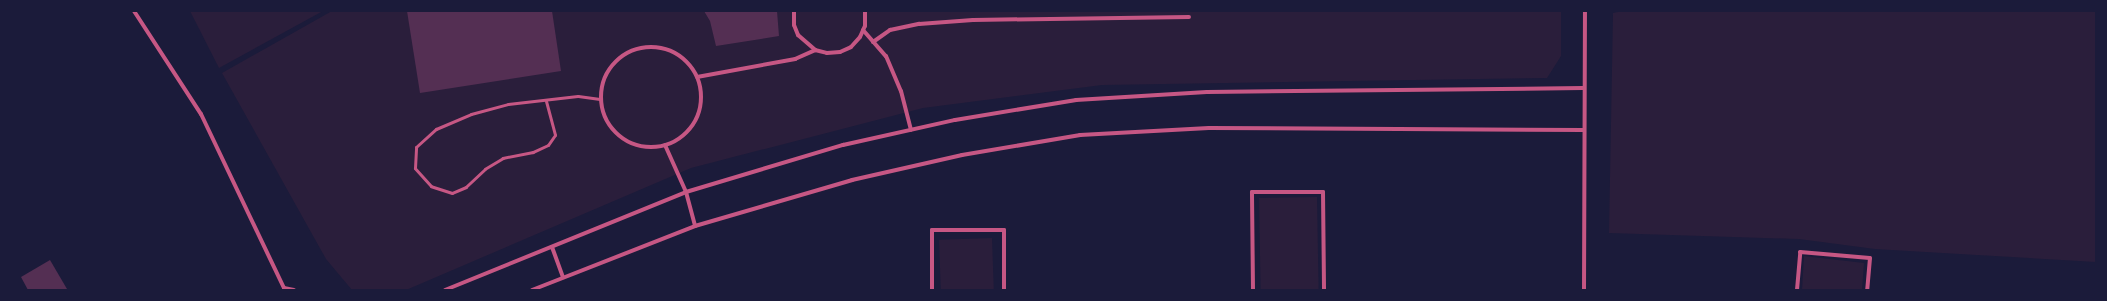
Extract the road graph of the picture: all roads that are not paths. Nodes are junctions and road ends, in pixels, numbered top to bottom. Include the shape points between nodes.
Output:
1 (134, 11) edge
2 (794, 11) edge
3 (865, 11) edge
4 (1585, 11) edge
5 (1189, 17) dead end
6 (863, 30) junction
7 (873, 42) junction
8 (815, 50) junction
9 (697, 76) junction
10 (1583, 88) junction
11 (600, 99) junction
12 (546, 100) junction
13 (911, 130) junction
14 (1583, 130) junction
15 (665, 145) junction
16 (686, 192) junction
17 (694, 226) junction
18 (552, 247) junction
19 (563, 277) junction
20 (459, 284) junction
21 (284, 289) edge
22 (294, 290) edge
23 (445, 290) edge
24 (463, 290) edge
25 (532, 290) edge
26 (932, 290) edge
27 (1004, 290) edge
28 (1253, 290) edge
29 (1324, 290) edge
30 (1584, 290) edge
31 (1797, 290) edge
32 (1867, 290) edge

1 - 21 street via 201,114
2 - 8 street via 794,25 798,35
3 - 6 street
4 - 10 street
5 - 7 street via 965,20 919,24 890,30
6 - 7 street
6 - 8 street via 851,47 840,52
7 - 13 street via 886,56 901,91
8 - 9 street via 795,59
9 - 11 street via 689,64 670,51 648,46 619,57 602,83
9 - 15 street via 701,90 696,118 683,135
10 - 13 street via 1207,92 1091,99
10 - 14 street
11 - 12 lane via 578,96
11 - 15 street via 611,127 622,138 635,145
12 - 12 lane via 508,104 471,114 436,129 416,147 415,168 431,186 452,193 466,187 485,169 503,158 533,152 548,145 555,134
13 - 16 street via 843,145
14 - 17 street via 1216,128 1080,135 962,155 852,180
14 - 30 street
15 - 16 street
16 - 17 street
16 - 18 street
17 - 19 street
18 - 19 street
18 - 20 street
19 - 25 street
20 - 23 street
20 - 24 street
21 - 22 street
26 - 27 street via 932,230 1004,230
28 - 29 street via 1252,192 1323,192
31 - 32 street via 1800,252 1870,258

